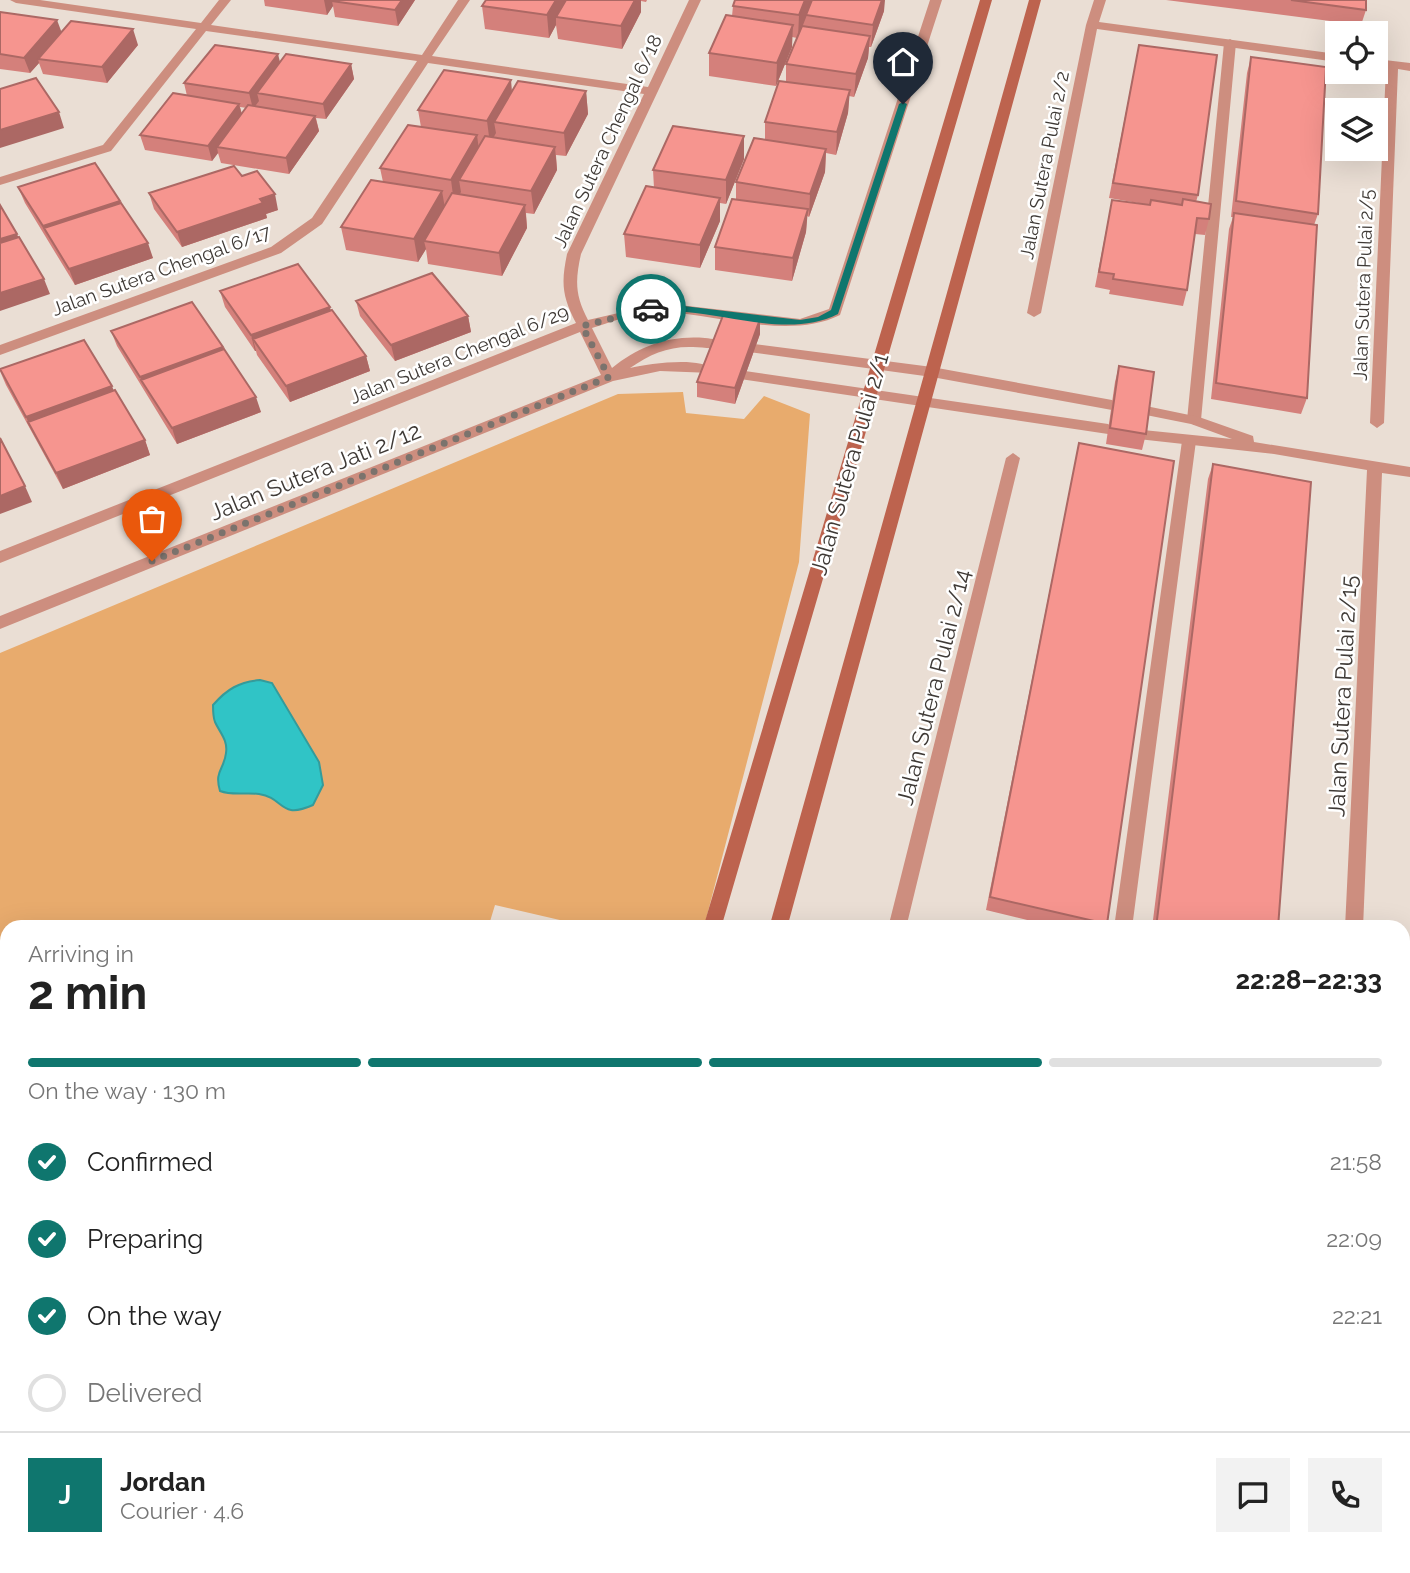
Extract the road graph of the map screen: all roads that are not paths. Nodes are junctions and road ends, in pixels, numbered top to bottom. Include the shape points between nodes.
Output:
1 (16, 0) edge
2 (225, 0) edge
3 (464, 0) edge
4 (695, 0) edge
5 (936, 0) edge
6 (986, 0) edge
7 (1035, 0) edge
8 (1100, 0) edge
9 (1092, 25) junction
10 (202, 27) junction
11 (1230, 43) junction
12 (1325, 56) edge
13 (426, 60) junction
14 (1388, 64) edge
15 (1392, 65) junction
16 (1410, 67) edge
17 (650, 91) junction
18 (0, 181) edge
19 (1034, 313) dead end
20 (582, 326) junction
21 (718, 344) edge
22 (754, 349) edge
23 (0, 350) edge
24 (878, 365) junction
25 (707, 370) edge
26 (932, 372) junction
27 (745, 376) edge
28 (609, 377) junction
29 (870, 394) junction
30 (924, 402) junction
31 (1112, 405) edge
32 (1146, 411) edge
33 (1194, 420) junction
34 (1377, 423) dead end
35 (1108, 429) edge
36 (1143, 435) edge
37 (1189, 441) junction
38 (1275, 450) junction
39 (1013, 458) dead end
40 (1375, 467) junction
41 (1410, 472) edge
42 (0, 557) edge
43 (0, 623) edge
44 (714, 920) edge
45 (780, 920) edge
46 (899, 920) edge
47 (1124, 920) edge
48 (1354, 920) edge

1 - 10 street
2 - 10 street
3 - 13 street, Jalan Sutera Chengal 6/17
4 - 17 street, Jalan Sutera Chengal 6/18
5 - 20 street, Jalan Sutera Chengal 6/29 via 835,312 800,323 662,307
6 - 24 main road, Jalan Sutera Pulai 2/1
7 - 26 main road
8 - 9 street, Jalan Sutera Pulai 2/2
9 - 11 street
9 - 19 street, Jalan Sutera Pulai 2/2
10 - 13 street
10 - 18 street via 107,148
11 - 12 street
11 - 33 street
13 - 17 street
13 - 23 street, Jalan Sutera Chengal 6/17 via 317,221 276,250
14 - 15 street
15 - 16 street
15 - 34 street, Jalan Sutera Pulai 2/5
17 - 20 street, Jalan Sutera Chengal 6/18 via 574,254 568,280
20 - 28 street, Jalan Sutera Chengal 6/18
20 - 42 street, Jalan Sutera Chengal 6/29
21 - 28 street, Jalan Sutera Jati 2/12 via 671,343 631,358
22 - 24 street
24 - 26 street
24 - 29 main road, Jalan Sutera Pulai 2/1
25 - 28 street, Jalan Sutera Jati 2/12 via 660,366
26 - 30 main road
26 - 31 street
27 - 29 street
28 - 43 street, Jalan Sutera Jati 2/12
29 - 30 street
29 - 44 main road, Jalan Sutera Pulai 2/1
30 - 35 street
30 - 45 main road
32 - 33 street
33 - 38 street
36 - 37 street
37 - 38 street
37 - 47 street
38 - 40 street
39 - 46 street, Jalan Sutera Pulai 2/14
40 - 41 street
40 - 48 street, Jalan Sutera Pulai 2/15

